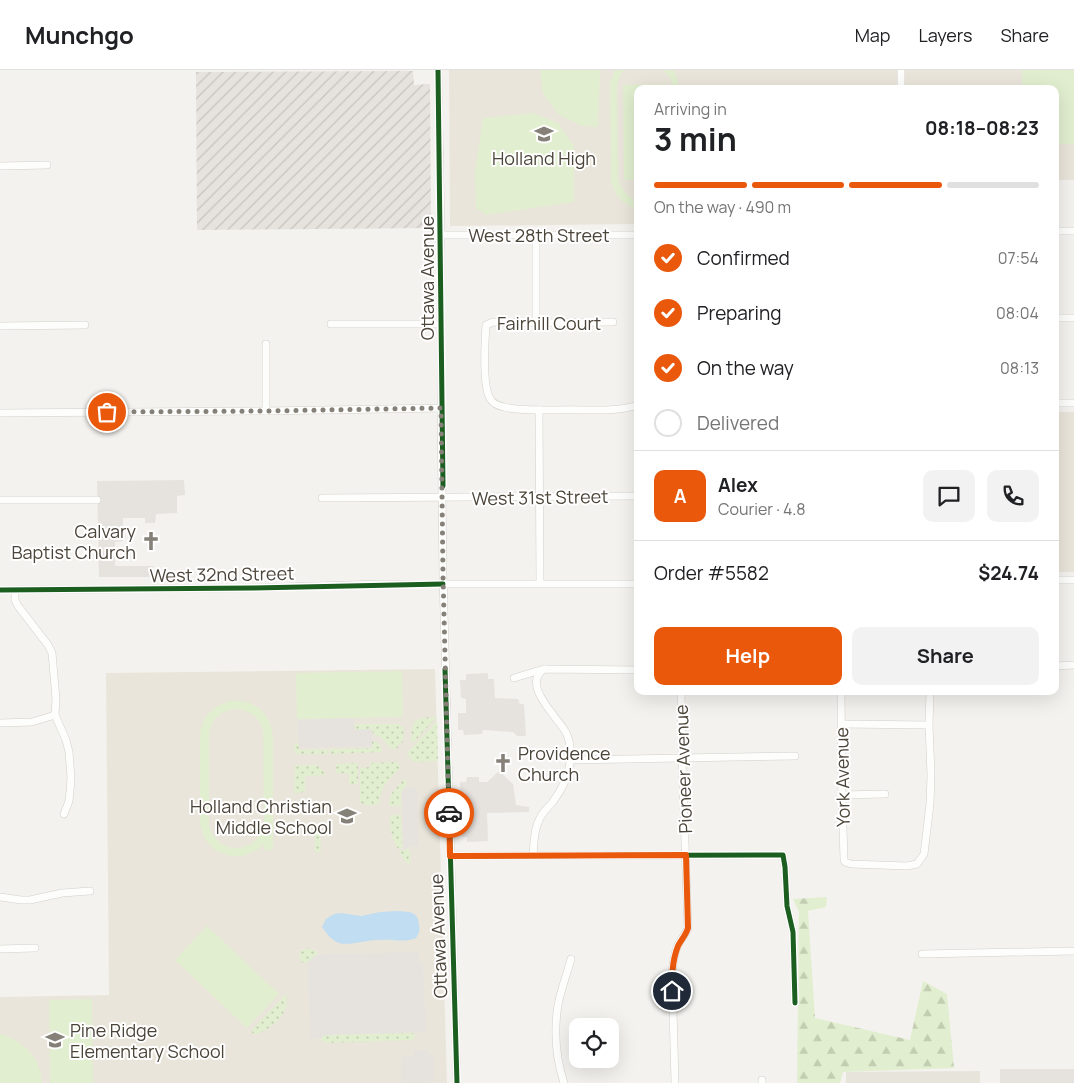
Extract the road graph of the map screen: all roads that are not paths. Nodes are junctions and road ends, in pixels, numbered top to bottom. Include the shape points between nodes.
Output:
1 (438, 70) edge
2 (901, 70) edge
3 (902, 85) edge
4 (47, 165) dead end
5 (0, 166) edge
6 (1059, 231) edge
7 (1074, 231) edge
8 (441, 235) junction
9 (634, 235) edge
10 (536, 236) junction
11 (1059, 318) edge
12 (1074, 318) edge
13 (614, 322) dead end
14 (536, 323) junction
15 (331, 324) dead end
16 (441, 324) junction
17 (85, 325) dead end
18 (0, 326) edge
19 (266, 344) dead end
20 (1059, 403) edge
21 (1074, 403) edge
22 (634, 406) edge
23 (441, 408) junction
24 (539, 410) junction
25 (266, 411) junction
26 (0, 413) edge
27 (634, 496) edge
28 (540, 497) junction
29 (322, 498) dead end
30 (443, 498) junction
31 (0, 500) edge
32 (97, 500) dead end
33 (1059, 580) edge
34 (1074, 580) edge
35 (540, 583) junction
36 (444, 584) junction
37 (634, 584) edge
38 (0, 590) edge
39 (15, 590) junction
40 (1074, 665) edge
41 (1059, 666) edge
42 (544, 669) junction
43 (634, 670) edge
44 (514, 678) dead end
45 (681, 695) edge
46 (841, 695) edge
47 (930, 695) edge
48 (56, 715) junction
49 (0, 723) edge
50 (841, 724) junction
51 (929, 725) junction
52 (795, 756) dead end
53 (682, 758) junction
54 (571, 760) junction
55 (884, 794) dead end
56 (842, 795) junction
57 (64, 814) dead end
58 (686, 855) junction
59 (450, 856) junction
60 (533, 856) junction
61 (90, 892) dead end
62 (0, 897) edge
63 (35, 948) dead end
64 (0, 949) edge
65 (1074, 951) edge
66 (922, 954) dead end
67 (571, 959) dead end
68 (795, 1003) dead end
69 (456, 1083) edge
70 (564, 1083) edge
71 (675, 1083) edge

1 - 8 street, Ottawa Avenue
2 - 3 street
4 - 5 street
6 - 7 street
8 - 10 street, West 28th Street
8 - 16 street, Ottawa Avenue
9 - 10 street, West 28th Street
10 - 14 street
11 - 12 street
13 - 14 street, Fairhill Court
14 - 24 street, Fairhill Court via 486,324 486,392 495,404 503,407
15 - 16 street
16 - 23 street, Ottawa Avenue
17 - 18 street
19 - 25 street
20 - 21 street
22 - 24 street
23 - 25 street
23 - 30 street, Ottawa Avenue
24 - 28 street
25 - 26 street
27 - 28 street, West 31st Street
28 - 30 street, West 31st Street
28 - 35 street
29 - 30 street, West 31st Street
30 - 36 street, Ottawa Avenue
31 - 32 street
33 - 34 street
35 - 36 street, West 32nd Street
35 - 37 street, West 32nd Street
36 - 39 street, West 32nd Street
36 - 59 street, Ottawa Avenue
38 - 39 street, West 32nd Street
39 - 48 street via 18,606 52,654
40 - 41 street
42 - 43 street
42 - 44 street
42 - 54 street via 539,672 537,687 540,697 568,738
45 - 53 street, Pioneer Avenue
46 - 50 street, York Avenue
47 - 51 street
48 - 49 street via 32,722
48 - 57 street via 69,752 70,791
50 - 51 street
50 - 56 street, York Avenue
51 - 56 street, York Avenue via 930,804 924,854 917,864 845,862
52 - 53 street
53 - 54 street
53 - 58 street, Pioneer Avenue
54 - 60 street via 564,784 540,818 534,835
55 - 56 street
58 - 60 street
58 - 68 street via 784,855 787,906 793,932
58 - 71 street, Pioneer Avenue via 688,928 678,945 672,973
59 - 60 street
59 - 69 street, Ottawa Avenue
61 - 62 street via 62,893 30,900
63 - 64 street
65 - 66 street
67 - 70 street via 557,1016 557,1048

